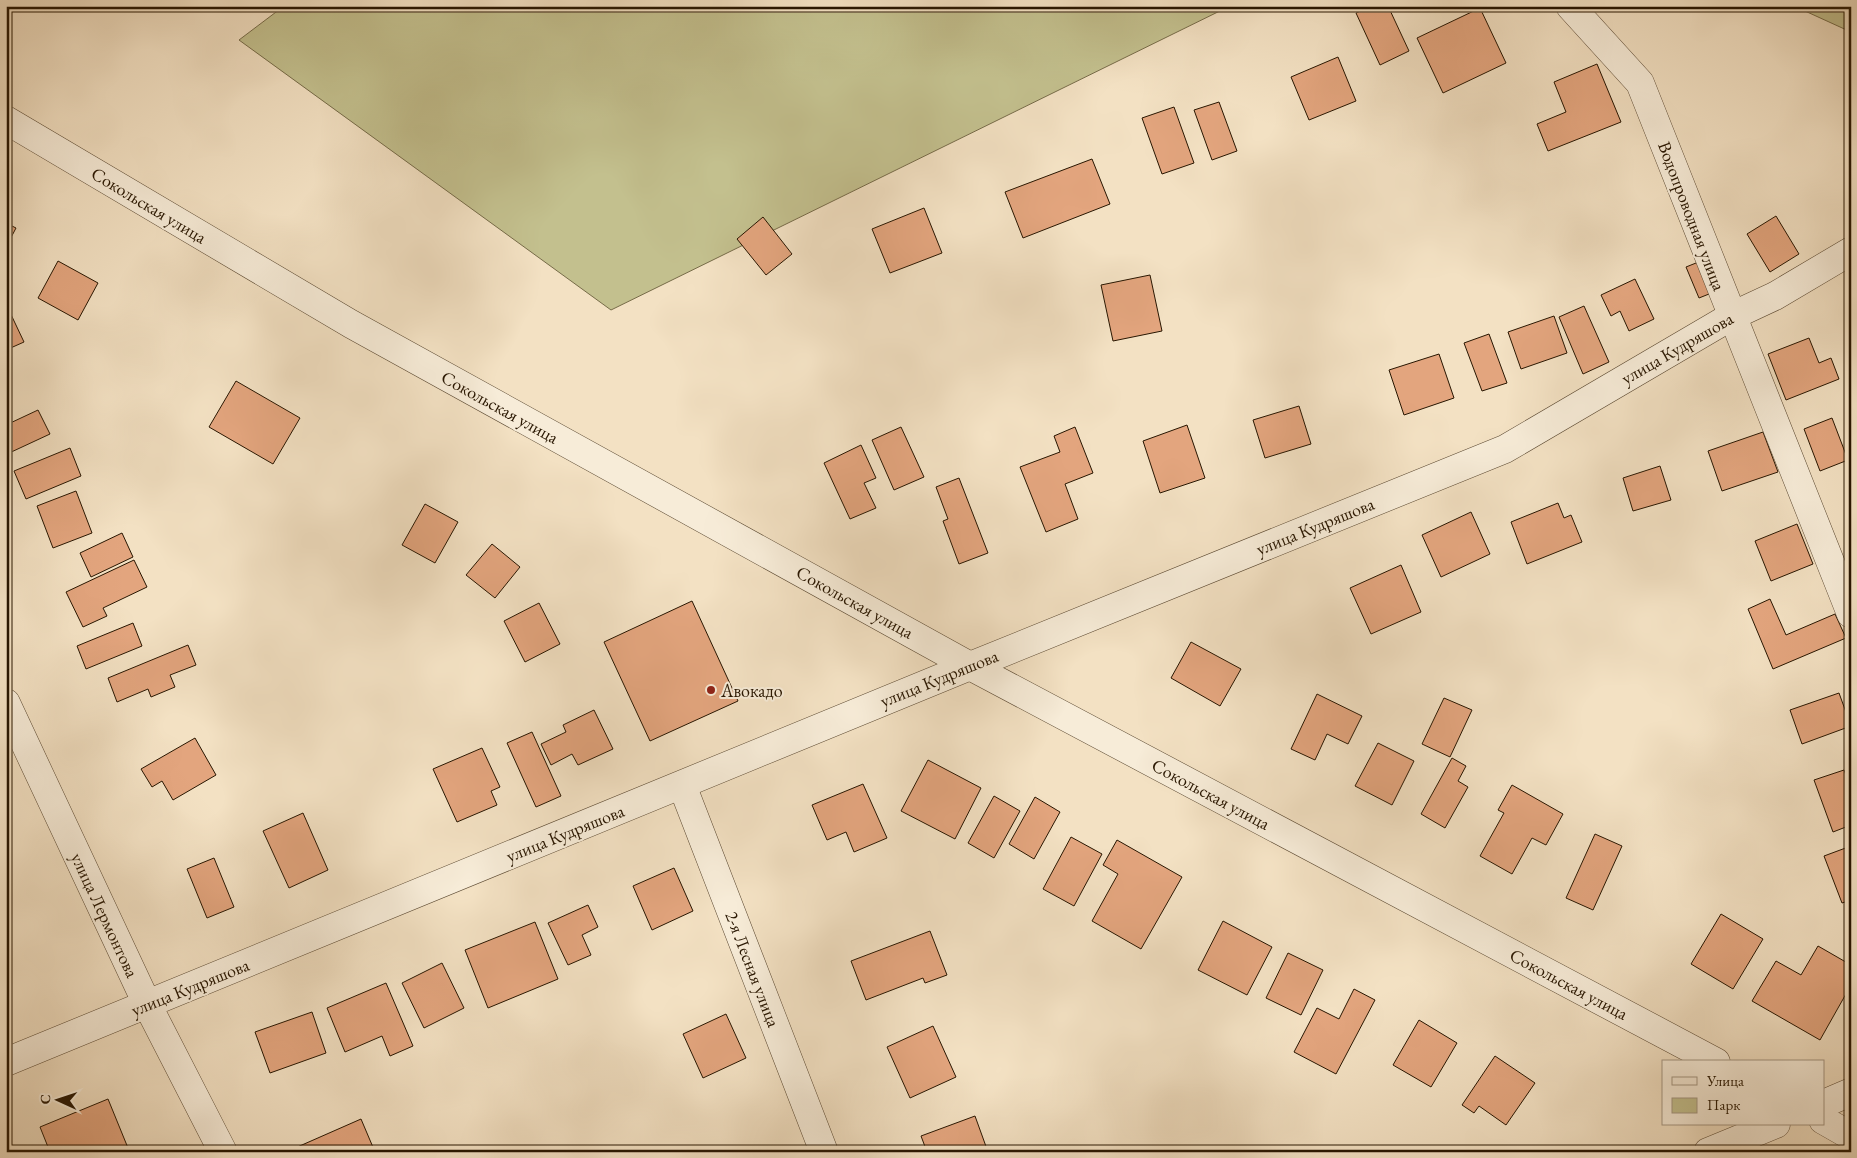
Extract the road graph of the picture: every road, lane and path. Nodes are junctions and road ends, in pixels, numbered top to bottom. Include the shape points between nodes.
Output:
1 (1570, 6) edge
2 (6, 120) edge
3 (1851, 251) edge
4 (1732, 316) junction
5 (1851, 614) edge
6 (970, 666) junction
7 (6, 703) edge
8 (682, 785) junction
9 (147, 1004) junction
10 (1712, 1060) edge
11 (6, 1062) edge
12 (1851, 1092) edge
13 (1824, 1104) edge
14 (1824, 1121) edge
15 (1771, 1126) edge
16 (1851, 1136) edge
17 (223, 1152) edge
18 (824, 1152) edge
19 (1708, 1152) edge

1 - 4 street, Водопроводная улица via 1640,83
2 - 6 street, Сокольская улица via 351,324
3 - 4 street, улица Кудряшова via 1775,296
4 - 5 street, Водопроводная улица
4 - 6 street, улица Кудряшова via 1505,449
6 - 8 street, улица Кудряшова
6 - 10 street, Сокольская улица
7 - 9 street, улица Лермонтова
8 - 9 street, улица Кудряшова
8 - 18 street, 2-я Лесная улица
9 - 11 street, улица Кудряшова
9 - 17 street, улица Лермонтова
12 - 13 street
14 - 16 street
15 - 19 street

